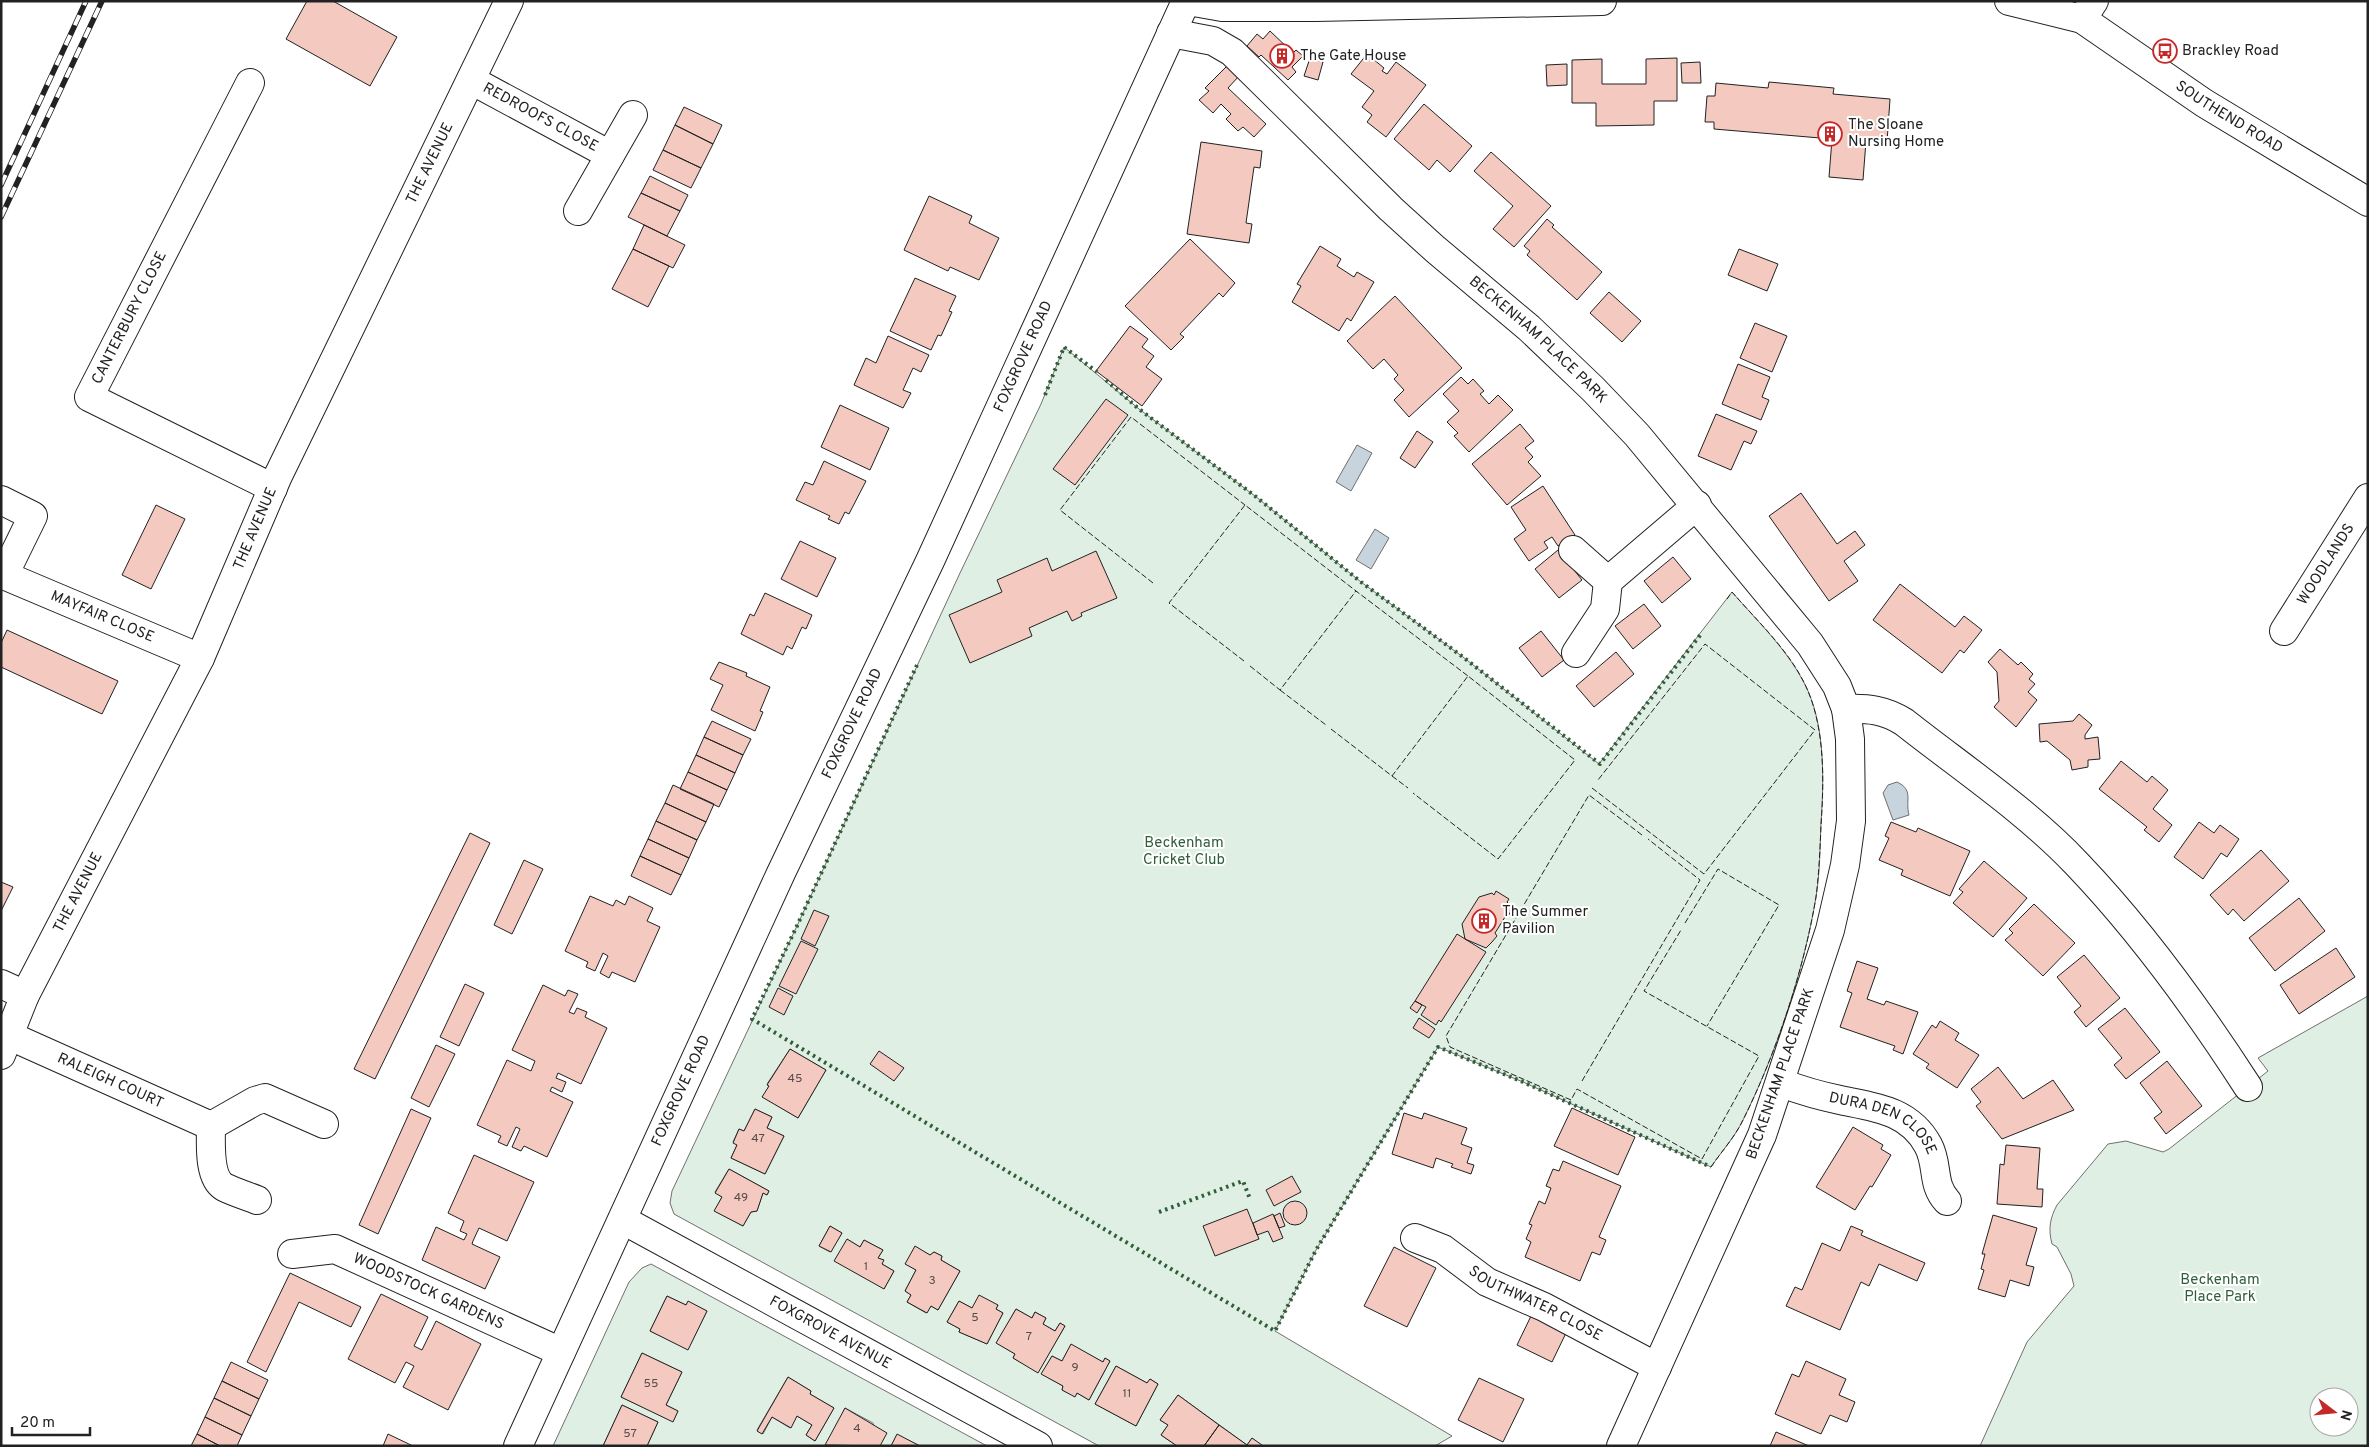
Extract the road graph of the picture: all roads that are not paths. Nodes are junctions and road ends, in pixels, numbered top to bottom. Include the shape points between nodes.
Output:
1 (508, 1) edge
2 (1187, 1) edge
3 (1602, 1) edge
4 (2009, 1) edge
5 (2088, 10) edge
6 (1171, 33) junction
7 (470, 80) junction
8 (250, 82) dead end
9 (633, 115) dead end
10 (610, 156) junction
11 (2368, 202) edge
12 (578, 211) dead end
13 (272, 488) junction
14 (2368, 498) edge
15 (1, 500) edge
16 (1697, 504) junction
17 (1572, 550) dead end
18 (3, 575) edge
19 (1608, 581) junction
20 (2284, 631) dead end
21 (1576, 653) dead end
22 (200, 658) junction
23 (1846, 709) junction
24 (13, 989) edge
25 (6, 1045) edge
26 (1781, 1084) junction
27 (2248, 1086) dead end
28 (324, 1124) dead end
29 (211, 1126) junction
30 (257, 1200) dead end
31 (1947, 1201) dead end
32 (623, 1220) junction
33 (1415, 1238) dead end
34 (292, 1254) dead end
35 (561, 1352) junction
36 (1657, 1368) junction
37 (518, 1446) edge
38 (1038, 1446) edge
39 (1621, 1446) edge

1 - 7 street, THE AVENUE
2 - 3 street via 1222,6 1307,7
2 - 6 street, FOXGROVE ROAD
4 - 5 street, SOUTHEND ROAD
5 - 11 street, SOUTHEND ROAD via 2204,103
6 - 16 street, BECKENHAM PLACE PARK via 1213,41 1232,52 1391,209 1581,377
6 - 32 street, FOXGROVE ROAD via 930,561 786,864
7 - 10 street, REDROOFS CLOSE
7 - 13 street, THE AVENUE
8 - 13 street, CANTERBURY CLOSE via 89,397
9 - 10 street, REDROOFS CLOSE
10 - 12 street, REDROOFS CLOSE
13 - 22 street, THE AVENUE
14 - 20 street, WOODLANDS
15 - 18 street, MAYFAIR CLOSE via 33,516
16 - 19 street
16 - 23 street, BECKENHAM PLACE PARK via 1810,644 1837,686
17 - 19 street
18 - 22 street, MAYFAIR CLOSE
19 - 21 street via 1605,609
22 - 24 street, THE AVENUE
23 - 26 street, BECKENHAM PLACE PARK via 1852,797 1845,865 1830,930
23 - 27 street via 1874,709 1904,722 2033,823 2076,863 2144,939
24 - 25 street, THE AVENUE
25 - 29 street, RALEIGH COURT
26 - 31 street, DURA DEN CLOSE via 1880,1108 1900,1116 1928,1145 1938,1192
26 - 36 street, BECKENHAM PLACE PARK via 1744,1177
28 - 29 street via 265,1098
29 - 30 street via 212,1164 217,1178 222,1186
32 - 35 street, FOXGROVE ROAD
32 - 38 street, FOXGROVE AVENUE
33 - 36 street, SOUTHWATER CLOSE via 1443,1249 1487,1282 1544,1307
34 - 35 street, WOODSTOCK GARDENS via 335,1249
35 - 37 street, FOXGROVE ROAD
36 - 39 street, BECKENHAM PLACE PARK

